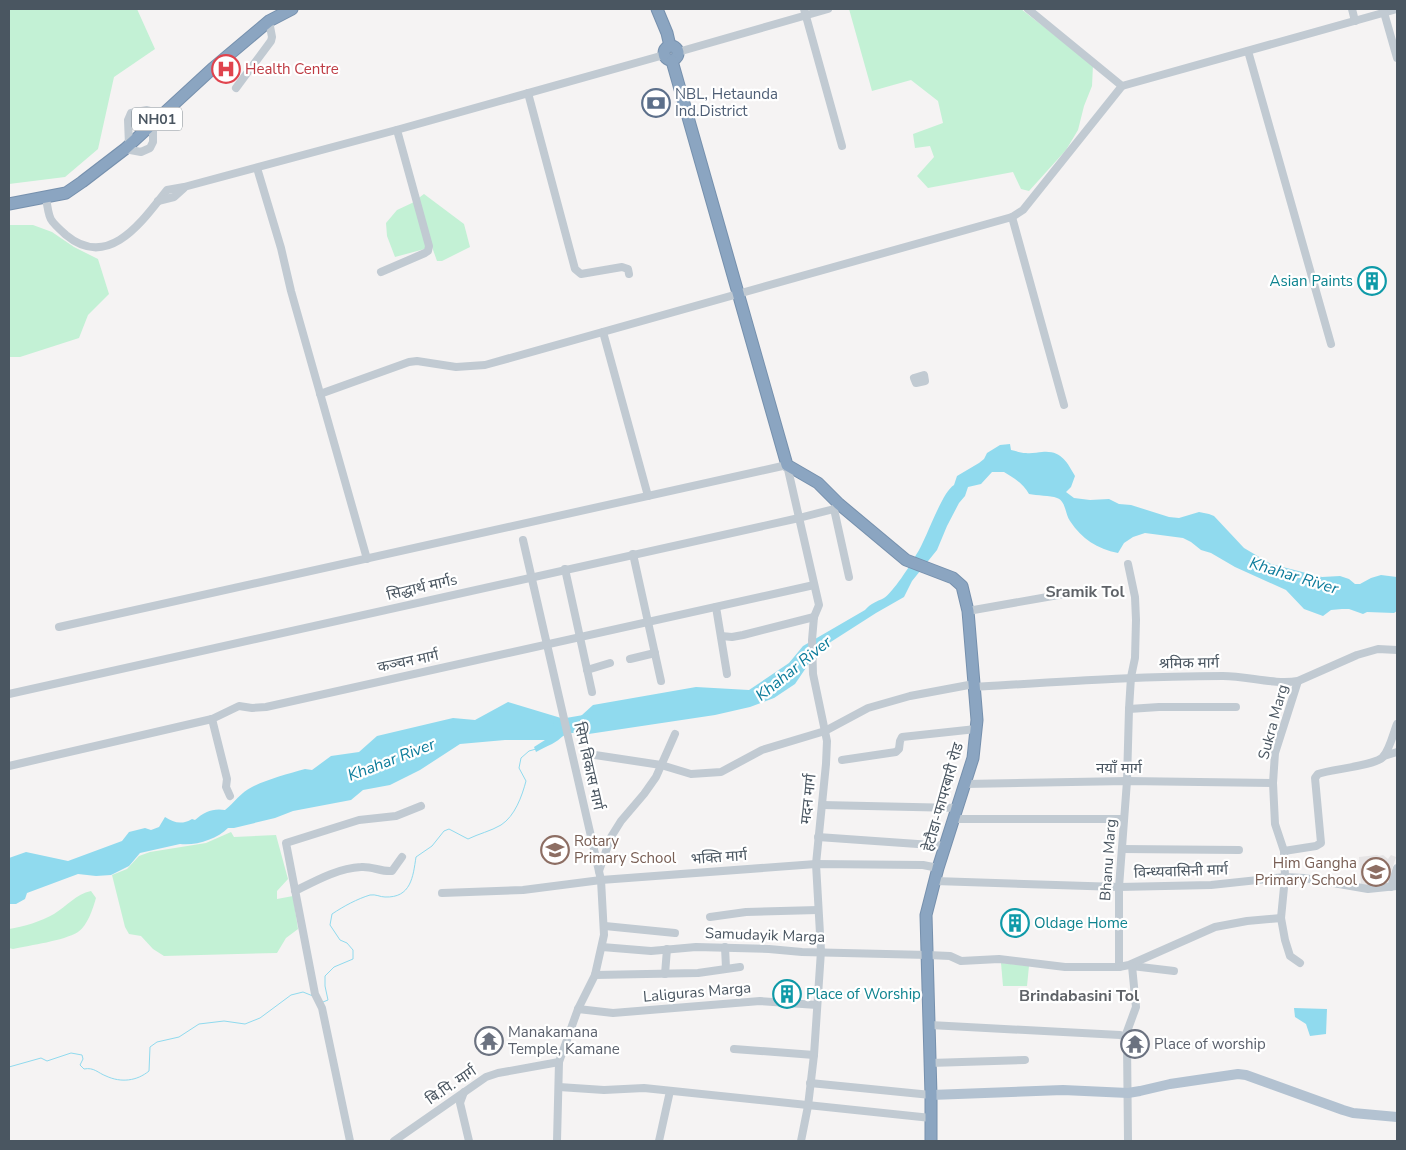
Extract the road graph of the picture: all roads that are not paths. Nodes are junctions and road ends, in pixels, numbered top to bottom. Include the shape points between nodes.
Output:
1 (288, 9) edge
2 (657, 9) edge
3 (828, 9) edge
4 (1028, 9) edge
5 (1352, 9) edge
6 (1397, 9) edge
7 (1384, 11) edge
8 (805, 12) edge
9 (268, 21) junction
10 (1355, 21) junction
11 (1248, 50) junction
12 (671, 53) junction
13 (1397, 58) edge
14 (1122, 86) junction
15 (236, 88) dead end
16 (528, 93) junction
17 (162, 114) junction
18 (153, 123) junction
19 (397, 130) junction
20 (842, 146) dead end
21 (127, 147) junction
22 (257, 168) junction
23 (46, 196) junction
24 (9, 204) edge
25 (1012, 217) junction
26 (381, 272) dead end
27 (629, 274) dead end
28 (738, 294) junction
29 (603, 332) junction
30 (1331, 344) dead end
31 (320, 394) junction
32 (1064, 404) dead end
33 (787, 465) junction
34 (648, 496) junction
35 (836, 507) junction
36 (799, 518) junction
37 (523, 540) dead end
38 (632, 554) junction
39 (367, 559) junction
40 (1128, 564) dead end
41 (565, 569) junction
42 (532, 576) junction
43 (849, 577) dead end
44 (814, 585) junction
45 (1070, 593) dead end
46 (716, 607) junction
47 (968, 612) junction
48 (814, 618) junction
49 (648, 622) junction
50 (59, 627) dead end
51 (721, 636) junction
52 (580, 638) junction
53 (547, 645) junction
54 (1397, 650) edge
55 (655, 653) junction
56 (630, 659) dead end
57 (610, 663) dead end
58 (587, 670) junction
59 (727, 674) dead end
60 (1131, 677) junction
61 (661, 681) dead end
62 (1298, 681) junction
63 (974, 685) junction
64 (592, 692) dead end
65 (9, 694) edge
66 (1236, 707) dead end
67 (1129, 708) junction
68 (212, 719) junction
69 (1397, 724) edge
70 (976, 729) junction
71 (825, 731) junction
72 (675, 734) dead end
73 (1397, 752) edge
74 (595, 755) dead end
75 (1384, 756) junction
76 (842, 760) dead end
77 (662, 765) junction
78 (9, 766) edge
79 (1127, 781) junction
80 (1273, 783) junction
81 (965, 784) junction
82 (230, 796) dead end
83 (822, 805) junction
84 (421, 806) dead end
85 (958, 808) junction
86 (954, 819) junction
87 (1124, 819) junction
88 (818, 837) junction
89 (946, 846) junction
90 (1122, 849) junction
91 (1239, 850) dead end
92 (1284, 851) junction
93 (402, 857) dead end
94 (816, 864) junction
95 (938, 868) junction
96 (1397, 868) edge
97 (599, 872) junction
98 (1285, 877) junction
99 (601, 880) junction
100 (935, 881) junction
101 (1119, 887) junction
102 (1394, 887) edge
103 (295, 891) junction
104 (442, 893) dead end
105 (818, 910) junction
106 (710, 917) dead end
107 (1281, 918) junction
108 (605, 926) junction
109 (675, 934) dead end
110 (602, 947) junction
111 (725, 947) junction
112 (667, 950) junction
113 (822, 951) junction
114 (928, 955) junction
115 (1300, 963) dead end
116 (1130, 966) junction
117 (1119, 967) junction
118 (726, 968) junction
119 (740, 968) dead end
120 (1174, 971) dead end
121 (595, 974) junction
122 (665, 974) junction
123 (818, 1004) junction
124 (578, 1009) junction
125 (930, 1025) junction
126 (1125, 1037) junction
127 (734, 1049) dead end
128 (814, 1055) junction
129 (1025, 1060) dead end
130 (559, 1062) junction
131 (930, 1063) junction
132 (810, 1083) junction
133 (559, 1087) junction
134 (670, 1091) junction
135 (464, 1092) junction
136 (1128, 1092) junction
137 (931, 1095) junction
138 (808, 1106) junction
139 (1397, 1117) edge
140 (931, 1118) junction
141 (350, 1141) edge
142 (395, 1141) edge
143 (469, 1141) edge
144 (558, 1141) edge
145 (659, 1141) edge
146 (801, 1141) edge
147 (931, 1141) edge
148 (1128, 1141) edge

1 - 9 highway, NH01
2 - 12 highway
3 - 8 street
4 - 14 street
5 - 10 street
6 - 7 street
7 - 10 street
7 - 13 street
8 - 12 street
8 - 20 street
9 - 15 street via 271,41
9 - 17 highway, NH01
10 - 11 street
11 - 14 street
11 - 30 street
12 - 16 street
12 - 28 highway
14 - 25 street via 1023,210
16 - 19 street
16 - 27 street via 575,269 581,274 622,267 628,269
17 - 18 highway, NH01
17 - 21 street via 147,110 131,113
18 - 21 highway, NH01
18 - 21 street via 150,148 141,152
19 - 22 street
19 - 26 street via 429,246 428,252
21 - 23 highway, NH01 via 66,193
22 - 23 street via 167,190 129,235 105,246 95,247 73,241 51,222
22 - 31 street
23 - 24 highway, NH01
25 - 28 street
25 - 32 street
28 - 29 street
28 - 33 highway
29 - 31 street via 485,365 409,362
29 - 34 street
31 - 39 street
33 - 34 street
33 - 35 highway, हेटौडा-फापरबारी रोड via 818,483
33 - 36 street, मदन मार्ग
34 - 39 street
35 - 36 street, सिद्धार्थ मार्गs
35 - 43 street
35 - 47 highway, हेटौडा-फापरबारी रोड via 906,560 954,578 966,596
36 - 38 street, सिद्धार्थ मार्गs
36 - 44 street, मदन मार्ग
37 - 42 street, सिप विकास मार्ग
38 - 41 street, सिद्धार्थ मार्गs
38 - 49 street
39 - 50 street
40 - 60 street, Bhanu Marg via 1136,620
41 - 42 street, सिद्धार्थ मार्गs
41 - 52 street
42 - 53 street, सिप विकास मार्ग
42 - 65 street, सिद्धार्थ मार्गs
44 - 46 street, कञ्चन मार्ग
44 - 48 street, मदन मार्ग via 819,605
45 - 47 street
46 - 49 street, कञ्चन मार्ग
46 - 51 street
47 - 63 highway, हेटौडा-फापरबारी रोड
48 - 51 street via 744,635
48 - 71 street, मदन मार्ग via 813,674
49 - 52 street, कञ्चन मार्ग
49 - 55 street
51 - 59 street
52 - 53 street, कञ्चन मार्ग
52 - 58 street
53 - 68 street, कञ्चन मार्ग via 266,707 239,706
53 - 97 street, सिप विकास मार्ग
54 - 62 street, श्रमिक मार्ग via 1378,649 1357,655
55 - 56 street
55 - 61 street
57 - 58 street
58 - 64 street
60 - 62 street, श्रमिक मार्ग via 1225,676 1288,683
60 - 63 street, श्रमिक मार्ग
60 - 67 street, Bhanu Marg
62 - 80 street, Sukra Marg via 1275,753
63 - 70 highway, हेटौडा-फापरबारी रोड
63 - 71 street, श्रमिक मार्ग via 910,696 868,708
66 - 67 street
67 - 79 street, Bhanu Marg
68 - 78 street, कञ्चन मार्ग
68 - 82 street
69 - 75 street
70 - 76 street via 902,737 896,752
70 - 81 highway, हेटौडा-फापरबारी रोड via 973,758
71 - 77 street, श्रमिक मार्ग via 762,750 721,772 692,774
71 - 83 street, मदन मार्ग
72 - 77 street
73 - 75 street
74 - 77 street, श्रमिक मार्ग
75 - 92 street via 1376,763 1318,774 1315,778 1322,842 1316,846
77 - 97 street via 644,794 620,821
79 - 80 street, नयाँ मार्ग
79 - 81 street, नयाँ मार्ग
79 - 87 street, Bhanu Marg
80 - 92 street, Sukra Marg via 1275,824
81 - 85 highway, हेटौडा-फापरबारी रोड
83 - 85 street
83 - 88 street, मदन मार्ग
84 - 103 street via 396,816 359,820 286,843
85 - 86 highway, हेटौडा-फापरबारी रोड
86 - 87 street
86 - 89 highway, हेटौडा-फापरबारी रोड
87 - 90 street, Bhanu Marg
88 - 89 street
88 - 94 street, मदन मार्ग
89 - 95 highway, हेटौडा-फापरबारी रोड
90 - 91 street
90 - 101 street, Bhanu Marg
92 - 98 street, Sukra Marg
93 - 103 street via 392,871 360,867 324,876
94 - 95 street, भक्ति मार्ग via 923,865
94 - 99 street, भक्ति मार्ग
94 - 105 street, मदन मार्ग
95 - 100 highway, हेटौडा-फापरबारी रोड
96 - 102 street
97 - 99 street, सिप विकास मार्ग
98 - 101 street, विन्ध्यवासिनी मार्ग via 1211,885
98 - 102 street, विन्ध्यवासिनी मार्ग via 1368,889
98 - 107 street, Sukra Marg
99 - 104 street, भक्ति मार्ग via 523,890
99 - 108 street, सिप विकास मार्ग
100 - 101 street, विन्ध्यवासिनी मार्ग
100 - 114 highway, हेटौडा-फापरबारी रोड via 926,915
101 - 117 street, Bhanu Marg
103 - 141 street via 315,994 322,1008
105 - 106 street via 746,912
105 - 113 street, मदन मार्ग
107 - 115 street, Sukra Marg via 1290,956
107 - 116 street via 1215,927
108 - 109 street
108 - 110 street, सिप विकास मार्ग
110 - 112 street, Samudayik Marga
110 - 121 street, सिप विकास मार्ग
111 - 112 street, Samudayik Marga
111 - 113 street, Samudayik Marga
111 - 118 street
112 - 122 street
113 - 114 street, Samudayik Marga
113 - 123 street, मदन मार्ग
114 - 117 street via 950,956 962,962 1000,959 1065,967
114 - 125 highway, हेटौडा-फापरबारी रोड
116 - 117 street
116 - 120 street
116 - 126 street via 1136,1007
118 - 119 street
118 - 122 street
121 - 122 street
121 - 124 street, सिप विकास मार्ग
123 - 124 street, Laliguras Marga via 760,1001 613,1013
123 - 128 street, मदन मार्ग
124 - 130 street, सिप विकास मार्ग
125 - 126 street
125 - 131 highway, हेटौडा-फापरबारी रोड
126 - 136 street
127 - 128 street
128 - 132 street, मदन मार्ग
129 - 131 street
130 - 133 street, सिप विकास मार्ग
130 - 135 street, बि.पि. मार्ग via 498,1073
131 - 137 highway, हेटौडा-फापरबारी रोड
132 - 137 street
132 - 138 street, मदन मार्ग
133 - 134 street
133 - 144 street, सिप विकास मार्ग
134 - 138 street
134 - 145 street
135 - 142 street, बि.पि. मार्ग
135 - 143 street via 460,1103
136 - 137 main road via 1063,1090
136 - 139 main road via 1238,1074 1353,1113
136 - 148 street
137 - 140 highway, हेटौडा-फापरबारी रोड
138 - 140 street
138 - 146 street, मदन मार्ग
140 - 147 highway, हेटौडा-फापरबारी रोड

